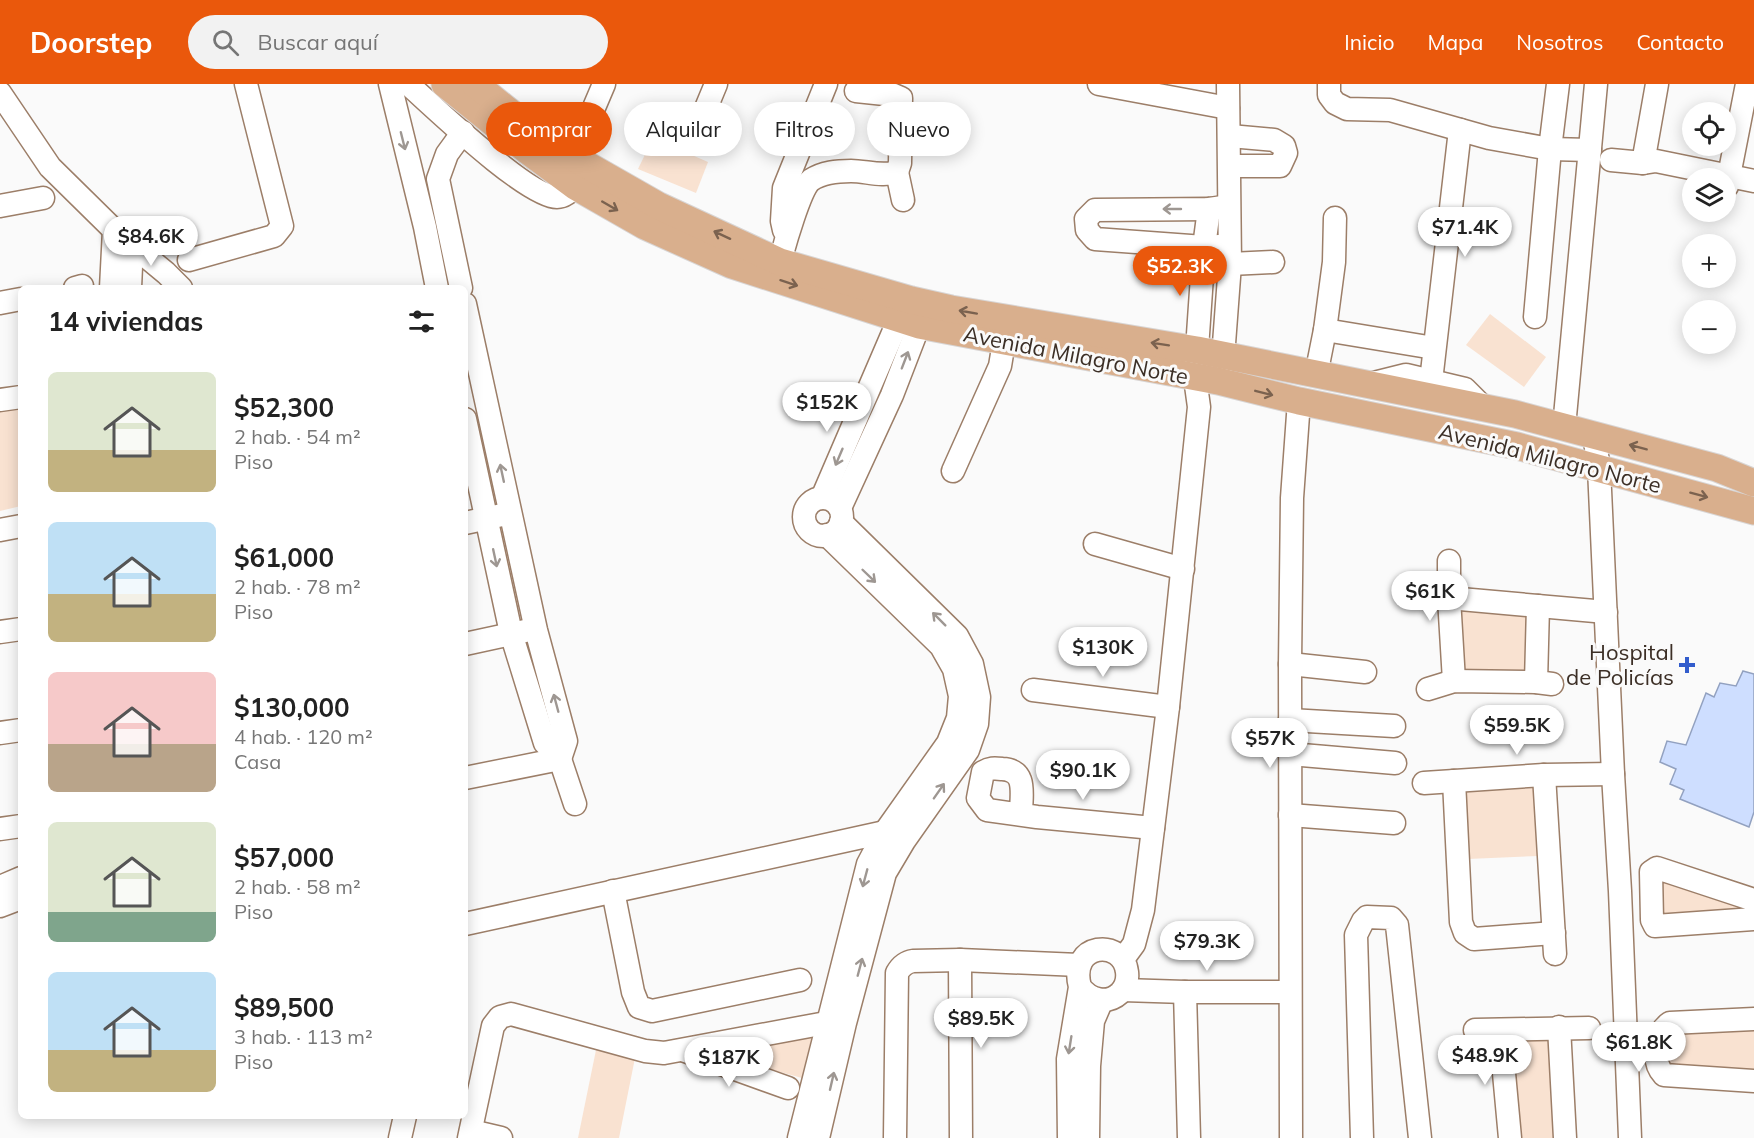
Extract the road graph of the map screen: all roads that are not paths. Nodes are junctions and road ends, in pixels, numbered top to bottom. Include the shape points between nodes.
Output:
1 (246, 84) edge
2 (390, 84) edge
3 (408, 84) edge
4 (446, 84) edge
5 (604, 84) edge
6 (717, 84) edge
7 (826, 84) edge
8 (1099, 84) edge
9 (1228, 84) edge
10 (1329, 84) edge
11 (1558, 84) edge
12 (1596, 84) edge
13 (1657, 84) edge
14 (1747, 84) edge
15 (478, 85) edge
16 (1127, 86) edge
17 (856, 92) dead end
18 (0, 93) edge
19 (709, 102) edge
20 (1228, 108) junction
21 (1460, 130) junction
22 (463, 132) junction
23 (1230, 136) junction
24 (1550, 150) junction
25 (1590, 150) junction
26 (573, 157) junction
27 (1611, 160) dead end
28 (1643, 163) junction
29 (1230, 166) junction
30 (1730, 168) edge
31 (1682, 169) edge
32 (897, 172) junction
33 (1682, 177) edge
34 (1754, 181) edge
35 (1736, 182) edge
36 (1736, 185) edge
37 (575, 186) junction
38 (1754, 191) edge
39 (43, 198) dead end
40 (903, 200) dead end
41 (0, 206) edge
42 (1220, 208) junction
43 (1335, 218) dead end
44 (447, 224) junction
45 (425, 227) junction
46 (1204, 247) junction
47 (783, 250) junction
48 (1231, 255) junction
49 (189, 260) dead end
50 (1273, 262) dead end
51 (126, 265) edge
52 (113, 285) edge
53 (178, 285) edge
54 (436, 285) edge
55 (461, 285) edge
56 (18, 300) edge
57 (0, 303) edge
58 (1535, 317) dead end
59 (909, 322) junction
60 (1325, 330) junction
61 (468, 331) edge
62 (1004, 342) junction
63 (1434, 348) junction
64 (1208, 366) junction
65 (1316, 375) junction
66 (1431, 381) junction
67 (1366, 385) junction
68 (18, 397) edge
69 (0, 400) edge
70 (1299, 401) junction
71 (476, 402) edge
72 (1484, 408) junction
73 (1564, 427) junction
74 (1594, 435) junction
75 (468, 447) edge
76 (1599, 468) junction
77 (953, 471) dead end
78 (1754, 483) edge
79 (1754, 511) edge
80 (511, 513) junction
81 (476, 521) edge
82 (18, 527) edge
83 (0, 530) edge
84 (1095, 544) dead end
85 (1449, 561) dead end
86 (1183, 569) junction
87 (1449, 598) junction
88 (1538, 606) junction
89 (1606, 612) junction
90 (18, 629) edge
91 (536, 630) junction
92 (0, 632) edge
93 (511, 633) junction
94 (468, 643) edge
95 (1290, 664) junction
96 (1365, 672) dead end
97 (1454, 681) junction
98 (1428, 689) dead end
99 (1033, 690) dead end
100 (1168, 707) junction
101 (1290, 720) junction
102 (1395, 726) dead end
103 (18, 730) edge
104 (0, 733) edge
105 (1290, 754) junction
106 (560, 759) junction
107 (1395, 763) dead end
108 (1613, 774) junction
109 (1544, 775) junction
110 (468, 777) edge
111 (1454, 781) junction
112 (1424, 783) dead end
113 (575, 804) dead end
114 (1021, 814) dead end
115 (1290, 814) junction
116 (1394, 823) dead end
117 (18, 826) edge
118 (1153, 828) junction
119 (0, 829) edge
120 (894, 836) junction
121 (18, 882) edge
122 (614, 891) junction
123 (1620, 891) junction
124 (1653, 896) junction
125 (5, 899) edge
126 (1754, 900) edge
127 (1754, 919) edge
128 (468, 923) edge
129 (1123, 959) junction
130 (960, 960) junction
131 (1079, 976) junction
132 (800, 980) dead end
133 (1123, 990) junction
134 (1185, 992) junction
135 (1290, 992) junction
136 (1102, 1000) junction
137 (1754, 1019) edge
138 (836, 1023) junction
139 (1559, 1027) junction
140 (1588, 1028) dead end
141 (1475, 1030) dead end
142 (1500, 1030) junction
143 (684, 1051) junction
144 (1625, 1052) junction
145 (1656, 1054) junction
146 (1754, 1081) edge
147 (788, 1088) dead end
148 (404, 1119) edge
149 (470, 1134) edge
150 (400, 1138) edge
151 (501, 1138) edge
152 (799, 1138) edge
153 (818, 1138) edge
154 (895, 1138) edge
155 (961, 1138) edge
156 (1069, 1138) edge
157 (1088, 1138) edge
158 (1189, 1138) edge
159 (1291, 1138) edge
160 (1362, 1138) edge
161 (1419, 1138) edge
162 (1510, 1138) edge
163 (1565, 1138) edge
164 (1630, 1138) edge

1 - 49 street via 282,226 274,236
2 -> 45 street
3 - 22 street
4 - 37 main road, Avenida Milagro Norte
5 - 26 street
6 - 19 street
7 - 47 street via 784,188
8 - 16 street
9 - 20 street
10 - 21 street via 1329,95 1335,104 1347,109 1390,110
11 - 24 street
12 - 25 street
13 - 28 street
14 - 30 street
15 - 26 main road, Avenida Milagro Norte via 527,126
16 - 20 street
17 - 32 street via 901,98
18 - 51 street via 50,167 114,230
20 - 23 street
21 - 24 street
21 - 63 street
22 - 37 street via 516,178 544,194 557,197 568,194
22 - 44 street via 447,154 438,179
23 - 29 street
23 - 29 street via 1274,140 1284,146 1286,153 1280,166
24 - 25 street
24 - 58 street
25 - 73 street
47 -> 26 main road, Avenida Milagro Norte via 659,206
27 - 28 street
28 - 31 street via 1656,161
28 - 33 street via 1654,171
29 - 42 street
32 - 40 street
32 - 47 street via 889,175 836,171 809,182
34 - 35 street
36 - 38 street
37 -> 59 main road, Avenida Milagro Norte via 645,226 732,265
39 - 41 street
42 - 46 street
42 -> 46 street via 1095,210 1086,219 1087,230 1095,238
42 - 48 street
43 - 60 street
44 - 45 street
44 - 55 street
45 - 54 street
46 - 48 street
46 - 64 street
64 -> 47 main road, Avenida Milagro Norte via 911,300
48 - 50 street
48 - 64 street
51 - 52 street
51 - 53 street via 166,273
56 - 57 street
59 - 62 main road, Avenida Milagro Norte
59 - 120 street via 833,516 957,636 972,664 979,697 977,724 968,750
60 - 63 street
60 - 65 street
61 - 71 street
62 - 64 main road, Avenida Milagro Norte
62 - 77 street via 1000,366
63 - 66 street
64 - 65 main road, Avenida Milagro Norte
64 -> 70 main road, Avenida Milagro Norte
64 - 86 street via 1199,407
65 - 67 main road, Avenida Milagro Norte
66 - 67 street via 1406,375
66 - 72 street via 1465,389
67 - 72 main road, Avenida Milagro Norte
68 - 69 street
70 - 76 main road, Avenida Milagro Norte via 1517,446
70 - 95 street via 1292,498
80 -> 71 street
72 - 73 main road, Avenida Milagro Norte
73 - 74 main road, Avenida Milagro Norte
74 - 76 street
78 -> 74 main road, Avenida Milagro Norte via 1717,468
75 - 81 street
76 -> 79 main road, Avenida Milagro Norte
76 - 89 street
80 - 81 street
80 - 91 street
81 -> 93 street
82 - 83 street
84 - 86 street
85 - 87 street
86 - 100 street
87 - 88 street
87 - 97 street
88 - 89 street
88 - 97 street via 1544,683
89 - 108 street
90 - 92 street
91 - 93 street
106 -> 91 street via 566,741
93 - 94 street
93 - 106 street via 545,743
95 - 96 street
95 - 101 street
97 - 98 street
99 - 100 street
100 - 118 street
101 - 102 street
101 - 105 street
103 - 104 street
105 - 107 street
105 - 115 street
106 - 110 street
106 - 113 street
108 - 109 street
108 - 123 street
109 - 111 street
109 - 111 street via 1554,944 1474,939 1465,933 1461,922
111 - 112 street
114 - 118 street
115 - 116 street
115 - 135 street
117 - 119 street
118 - 129 street via 1139,930
120 - 122 street
120 - 138 street
121 - 125 street
122 - 128 street
122 - 132 street via 633,992 639,1006 646,1010
123 - 124 street
123 - 144 street
124 - 126 street via 1651,872 1657,868
124 - 127 street via 1652,920 1659,927
129 - 131 street via 1112,951 1098,950 1086,956
129 - 133 street via 1128,975
130 - 131 street
130 - 154 street via 913,961 897,973
130 - 155 street
131 - 136 street via 1089,997
131 -> 156 street via 1068,1059
133 - 134 street
133 - 136 street
134 - 135 street
134 - 158 street
135 - 159 street
136 - 157 street via 1093,1021
137 - 145 street via 1670,1023 1661,1033
138 - 143 street
138 - 152 street
153 -> 138 street
139 - 140 street
139 - 142 street
139 - 163 street
141 - 142 street
142 - 162 street
143 - 147 street
143 - 149 street via 645,1051 511,1014 500,1017 493,1026
144 - 145 street
144 - 164 street
145 - 146 street via 1664,1075
148 - 150 street
149 - 151 street
160 - 161 street via 1356,935 1367,917 1390,918 1397,925

